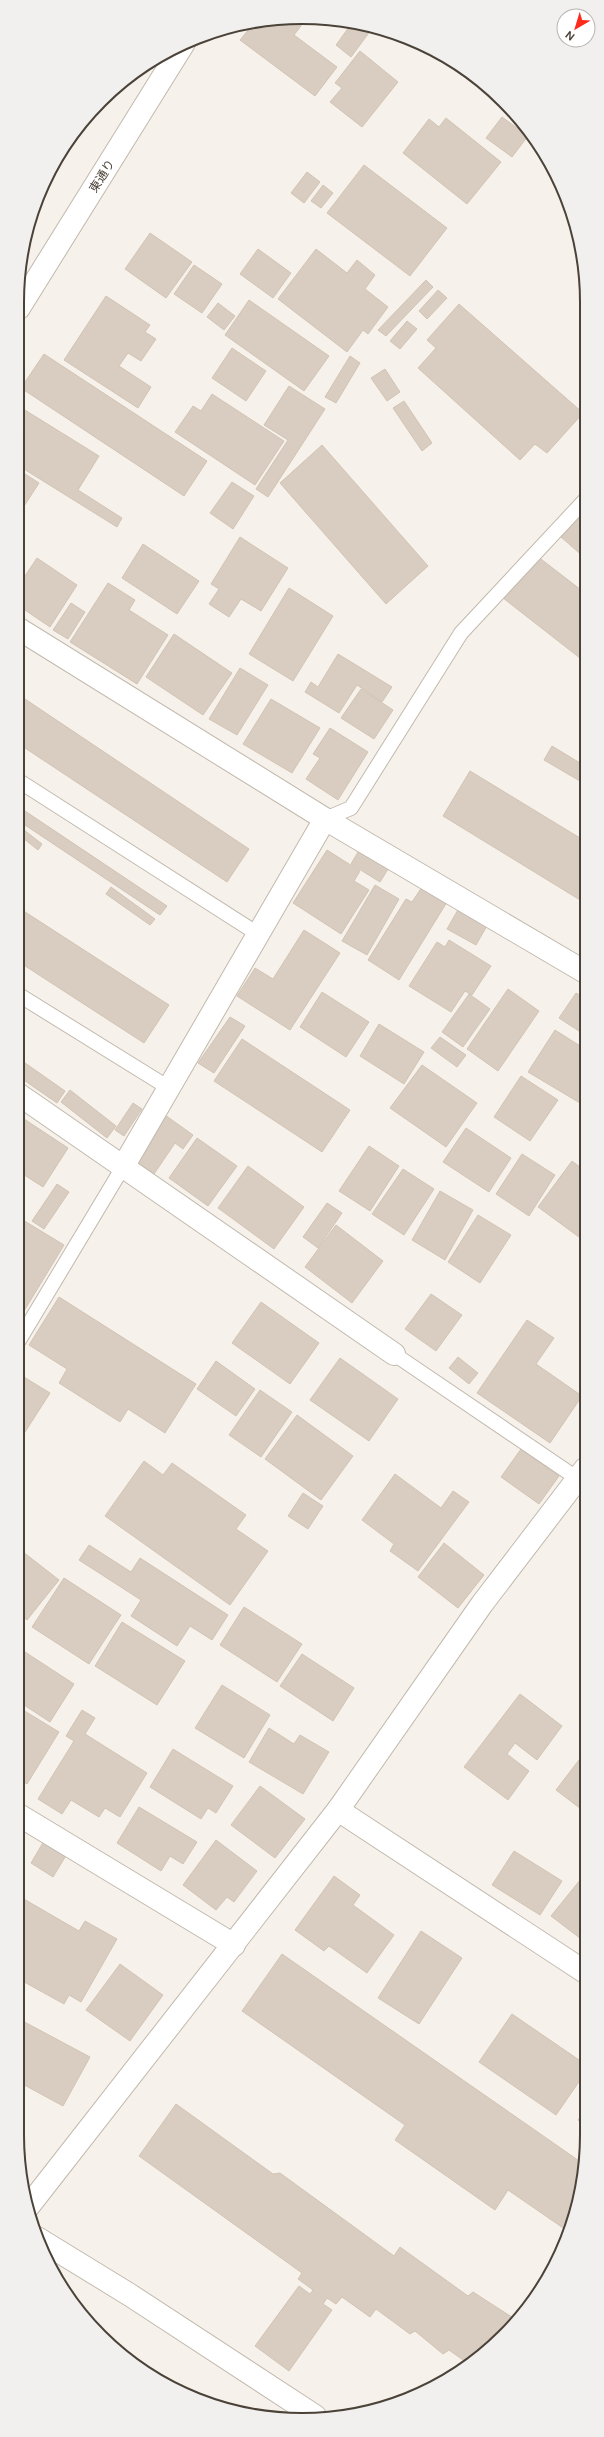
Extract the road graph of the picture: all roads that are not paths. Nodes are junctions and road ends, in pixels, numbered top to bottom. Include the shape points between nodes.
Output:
1 (177, 54) edge
2 (24, 300) edge
3 (580, 505) edge
4 (24, 634) edge
5 (24, 784) edge
6 (325, 819) junction
7 (258, 934) junction
8 (580, 969) edge
9 (24, 999) edge
10 (169, 1088) junction
11 (24, 1098) edge
12 (123, 1167) junction
13 (24, 1332) edge
14 (394, 1354) joint
15 (580, 1476) edge
16 (580, 1480) edge
17 (338, 1810) junction
18 (24, 1818) edge
19 (234, 1945) junction
20 (580, 1969) edge
21 (32, 2203) edge
22 (46, 2244) edge
23 (310, 2413) edge

1 - 2 street, 東通り
3 - 6 lane via 461,633 351,808
4 - 6 street
5 - 7 lane
6 - 7 street
6 - 8 street
7 - 10 street
9 - 10 lane
10 - 12 street
11 - 12 street
12 - 13 lane
12 - 14 street
14 - 15 lane
16 - 17 street via 482,1604
17 - 19 street
17 - 20 street
18 - 19 street
19 - 21 street
22 - 23 street

